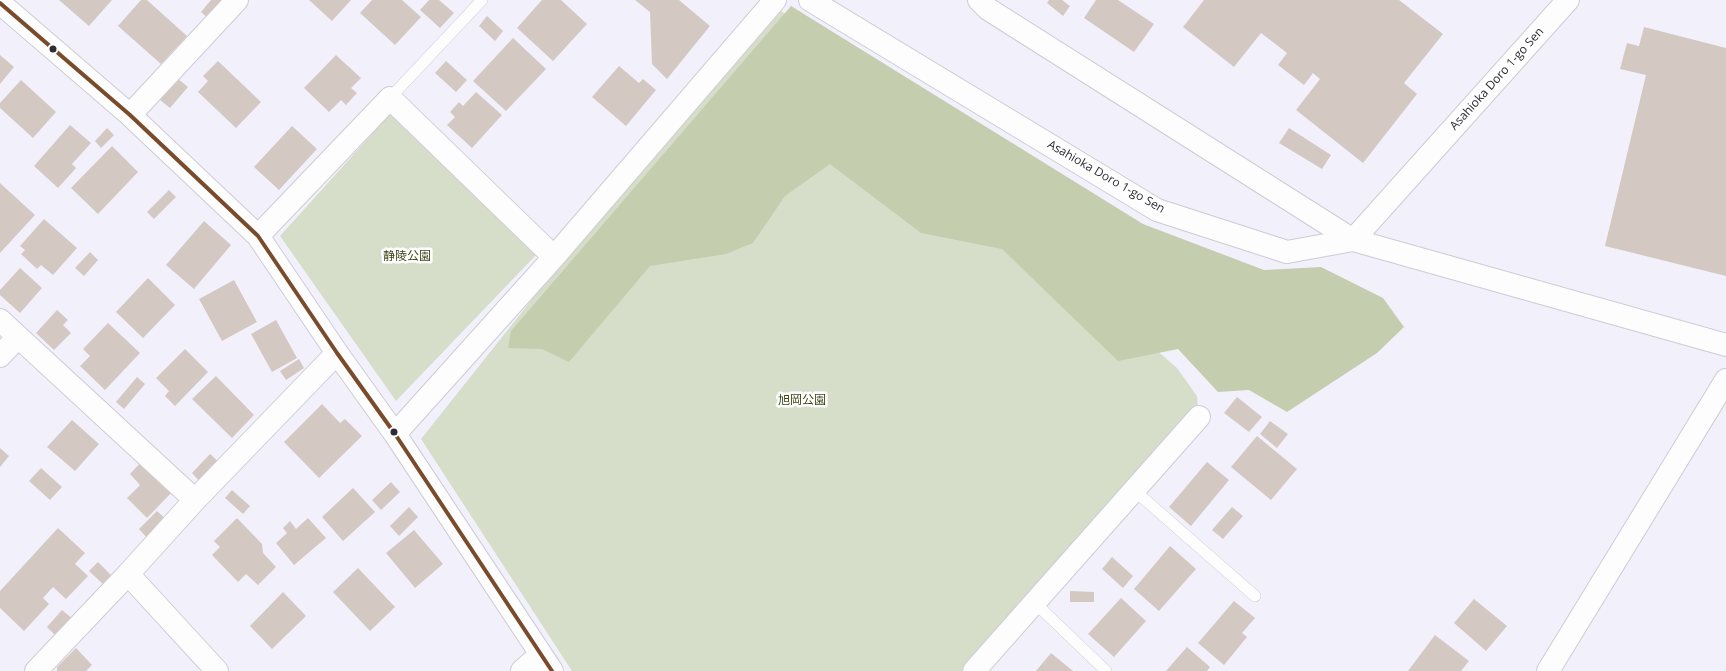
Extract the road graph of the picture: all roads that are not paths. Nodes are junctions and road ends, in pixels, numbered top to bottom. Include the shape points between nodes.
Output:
1 (237, 0) edge
2 (482, 0) edge
3 (775, 0) edge
4 (810, 0) edge
5 (979, 0) edge
6 (1568, 0) edge
7 (0, 4) edge
8 (390, 98) junction
9 (130, 115) junction
10 (258, 236) junction
11 (1353, 240) junction
12 (554, 257) junction
13 (0, 320) edge
14 (18, 337) junction
15 (1726, 344) edge
16 (337, 352) junction
17 (0, 356) edge
18 (1726, 380) edge
19 (1199, 417) dead end
20 (395, 434) junction
21 (1135, 491) junction
22 (195, 500) junction
23 (128, 574) junction
24 (1255, 596) dead end
25 (1034, 602) junction
26 (547, 662) edge
27 (36, 671) edge
28 (217, 671) edge
29 (522, 671) edge
30 (974, 671) edge
31 (1106, 671) edge
32 (1548, 671) edge

1 - 9 street
2 - 8 lane
3 - 12 street
4 - 11 street, Asahioka Doro 1-go Sen via 1158,210 1287,252
5 - 11 street via 988,9
6 - 11 street, Asahioka Doro 1-go Sen
7 - 9 street
8 - 10 street
8 - 12 street
9 - 10 street
10 - 16 street
11 - 15 street
12 - 20 street
13 - 14 street
14 - 17 street
14 - 22 street
16 - 20 street
16 - 22 street
18 - 32 street
19 - 21 street
20 - 26 street
21 - 24 lane
21 - 25 street
22 - 23 street
23 - 27 street
23 - 28 street
25 - 30 street
25 - 31 lane
26 - 29 street

